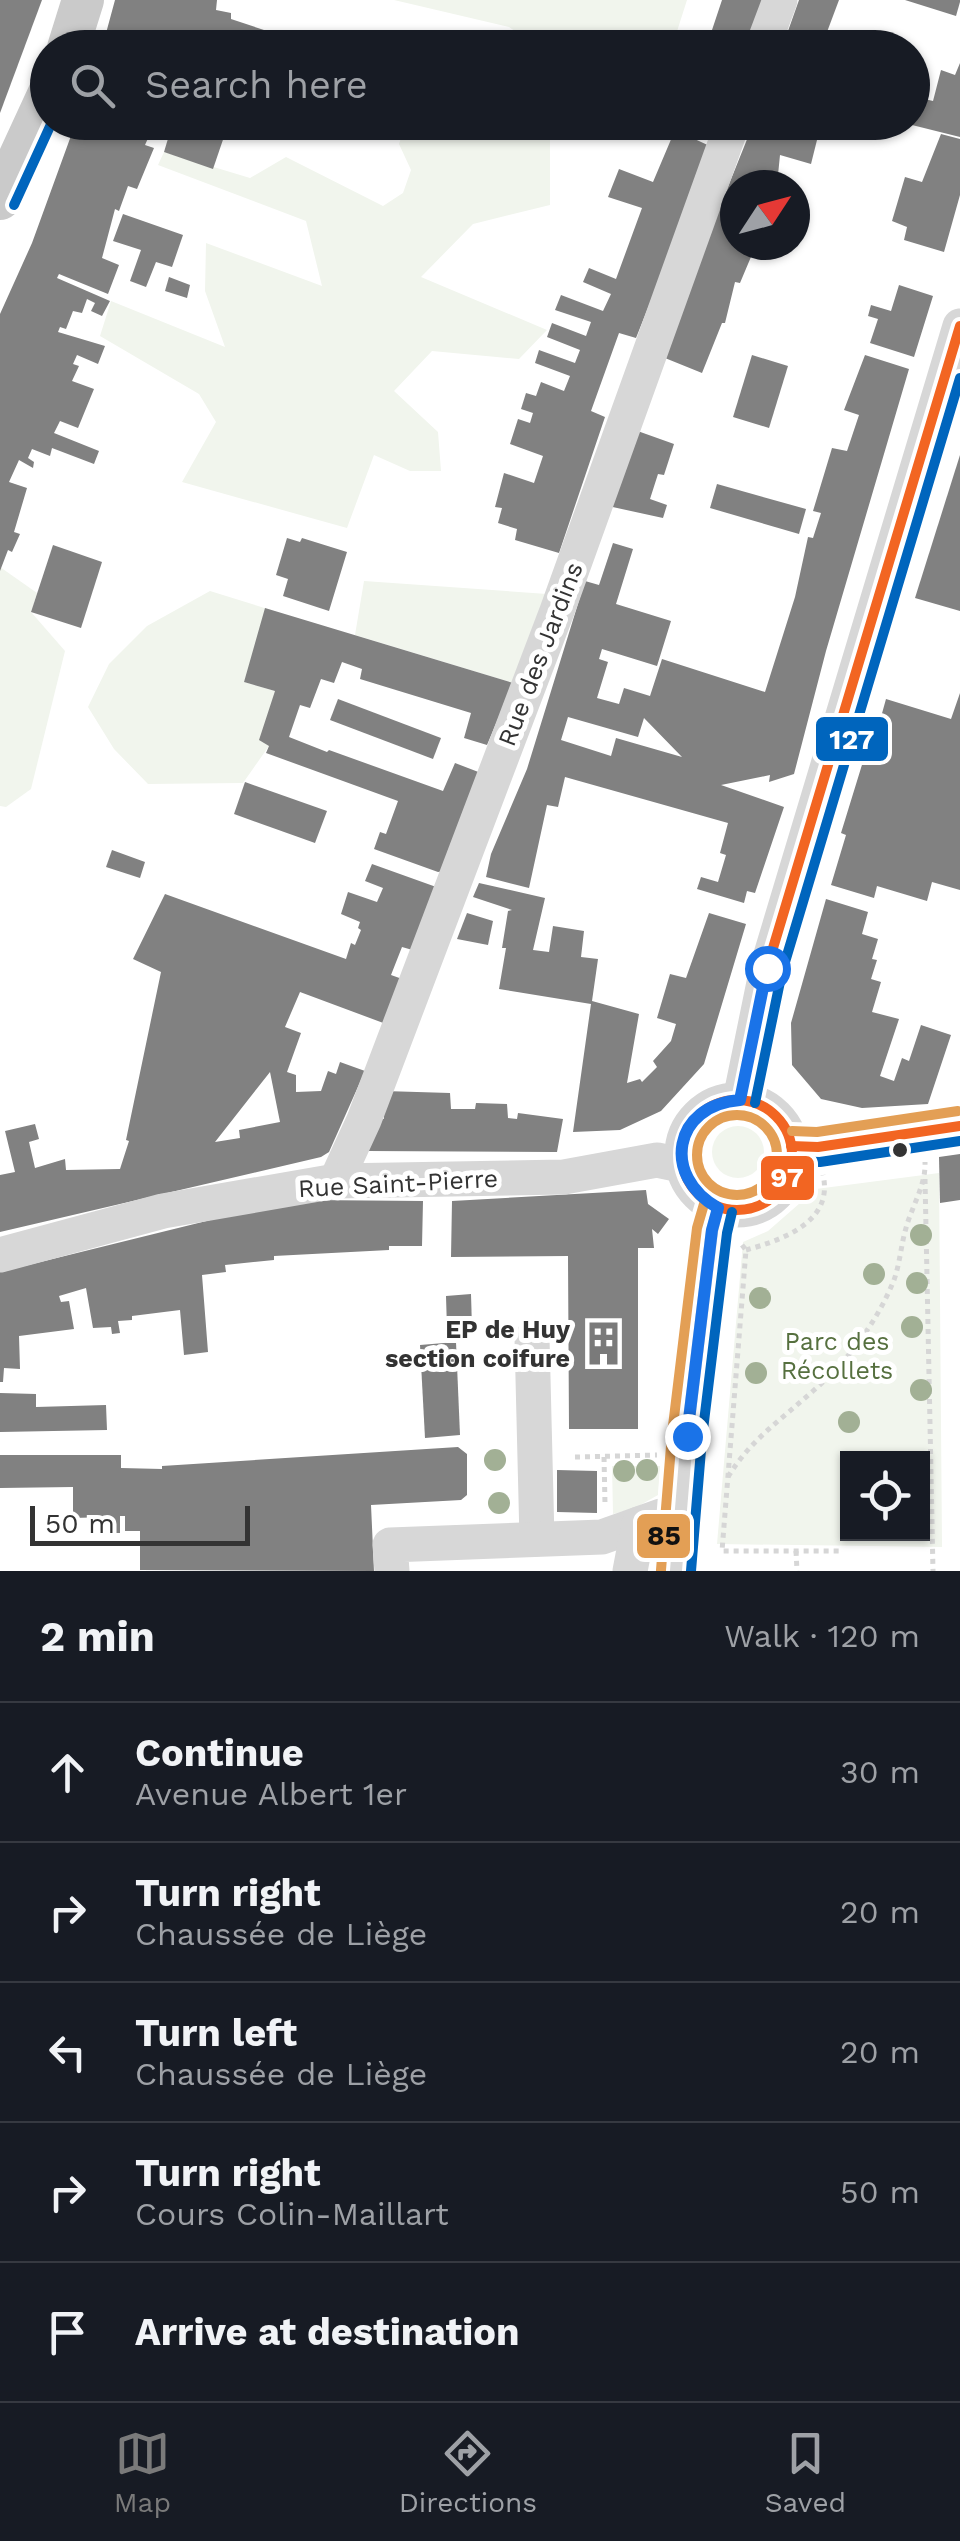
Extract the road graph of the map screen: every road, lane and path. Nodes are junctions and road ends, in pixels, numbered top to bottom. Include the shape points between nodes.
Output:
1 (83, 0) edge
2 (780, 0) edge
3 (74, 30) edge
4 (769, 30) edge
5 (30, 134) edge
6 (727, 140) edge
7 (0, 199) edge
8 (960, 326) edge
9 (740, 1100) junction
10 (960, 1126) edge
11 (924, 1133) junction
12 (792, 1146) junction
13 (682, 1164) junction
14 (822, 1173) dead end
15 (925, 1174) junction
16 (336, 1181) junction
17 (718, 1208) junction
18 (0, 1255) edge
19 (532, 1338) dead end
20 (666, 1455) dead end
21 (604, 1456) junction
22 (575, 1457) dead end
23 (726, 1480) junction
24 (680, 1517) junction
25 (622, 1520) junction
26 (537, 1539) junction
27 (841, 1550) dead end
28 (796, 1551) junction
29 (392, 1571) edge
30 (630, 1571) edge
31 (676, 1571) edge
32 (796, 1571) edge
33 (933, 1571) edge

1 - 3 main road
2 - 4 street
5 - 7 main road
6 - 16 street, Rue des Jardins via 558,611
8 - 9 street via 767,968
9 - 12 street via 774,1114
9 - 13 street via 724,1101 695,1118 681,1148
10 - 11 street
11 - 12 street
11 - 15 path
12 - 17 street via 788,1178 778,1192 751,1210
13 - 16 street, Rue Saint-Pierre via 656,1160 564,1177
13 - 17 street via 688,1183
14 - 23 path via 825,1196 813,1217 787,1236 746,1250
15 - 23 path via 896,1277 877,1316 849,1354 771,1424
15 - 33 path
16 - 18 street, Rue Saint-Pierre via 163,1211
17 - 24 street
19 - 26 street
20 - 21 path
21 - 22 path
21 - 25 path
23 - 28 path via 719,1548
24 - 25 street
24 - 31 street
25 - 26 street via 602,1537
25 - 30 street
26 - 29 street via 390,1546
27 - 28 path
28 - 32 path

